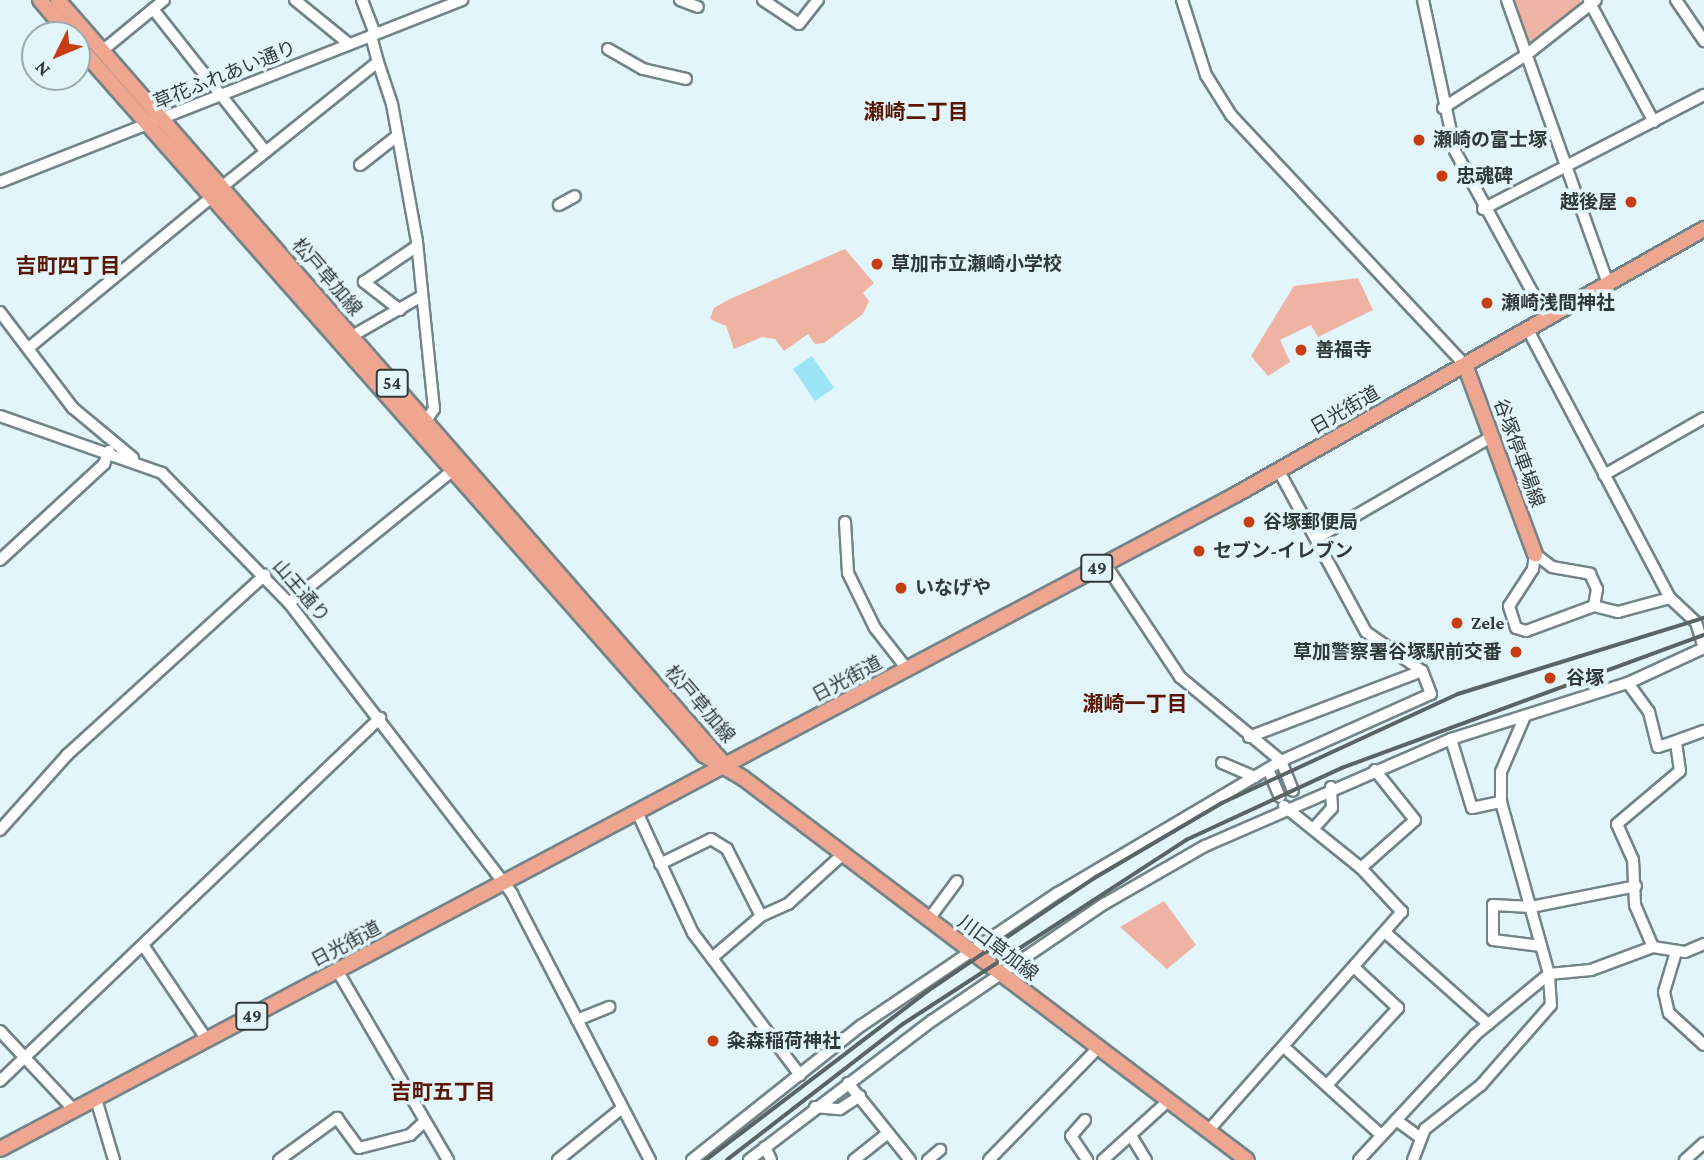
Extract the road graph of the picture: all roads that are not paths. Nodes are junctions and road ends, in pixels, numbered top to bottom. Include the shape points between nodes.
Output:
1 (40, 0) edge
2 (58, 0) edge
3 (164, 0) edge
4 (295, 0) edge
5 (362, 0) edge
6 (463, 0) edge
7 (680, 0) edge
8 (763, 0) edge
9 (818, 0) edge
10 (1182, 0) edge
11 (1423, 0) edge
12 (1507, 0) edge
13 (1675, 0) edge
14 (1592, 1) edge
15 (698, 7) dead end
16 (153, 9) junction
17 (57, 21) edge
18 (373, 35) junction
19 (1704, 41) edge
20 (349, 44) junction
21 (608, 49) dead end
22 (102, 51) junction
23 (1526, 55) junction
24 (91, 60) edge
25 (378, 62) junction
26 (686, 79) dead end
27 (220, 95) junction
28 (1704, 95) edge
29 (1443, 108) junction
30 (162, 118) junction
31 (1654, 122) junction
32 (148, 124) junction
33 (397, 136) junction
34 (266, 152) junction
35 (360, 165) dead end
36 (1565, 168) junction
37 (0, 181) edge
38 (223, 186) junction
39 (575, 196) dead end
40 (212, 197) junction
41 (559, 205) dead end
42 (1483, 209) junction
43 (1704, 229) edge
44 (417, 246) junction
45 (1608, 284) junction
46 (420, 297) junction
47 (400, 310) junction
48 (0, 312) edge
49 (1547, 319) junction
50 (1528, 330) junction
51 (352, 335) junction
52 (31, 346) junction
53 (1465, 365) junction
54 (0, 416) edge
55 (1704, 418) edge
56 (422, 426) junction
57 (1493, 436) junction
58 (109, 451) junction
59 (134, 460) junction
60 (457, 467) junction
61 (1279, 471) junction
62 (1604, 475) junction
63 (845, 522) dead end
64 (1317, 538) junction
65 (2, 554) edge
66 (1535, 554) junction
67 (1105, 564) junction
68 (265, 575) junction
69 (1670, 598) junction
70 (289, 603) junction
71 (1594, 606) junction
72 (1701, 626) edge
73 (1704, 648) edge
74 (906, 669) junction
75 (1422, 671) junction
76 (1628, 683) junction
77 (1525, 716) junction
78 (380, 718) junction
79 (1704, 731) edge
80 (1250, 737) junction
81 (1451, 739) junction
82 (1676, 741) junction
83 (1281, 761) junction
84 (1222, 763) dead end
85 (726, 766) junction
86 (1268, 769) junction
87 (1375, 769) junction
88 (1255, 777) junction
89 (1331, 787) junction
90 (1296, 798) junction
91 (1501, 802) junction
92 (1283, 803) junction
93 (637, 812) junction
94 (1314, 828) junction
95 (0, 830) edge
96 (842, 855) junction
97 (660, 864) junction
98 (1362, 869) junction
99 (957, 881) dead end
100 (504, 882) junction
101 (1636, 886) junction
102 (1531, 907) junction
103 (761, 916) junction
104 (929, 919) junction
105 (1386, 933) junction
106 (1704, 944) edge
107 (143, 945) junction
108 (1541, 946) junction
109 (1653, 947) junction
110 (971, 952) junction
111 (1676, 952) junction
112 (712, 958) junction
113 (1355, 968) junction
114 (337, 970) junction
115 (1001, 974) junction
116 (1549, 974) junction
117 (609, 1007) dead end
118 (578, 1020) junction
119 (1488, 1024) junction
120 (0, 1031) edge
121 (207, 1040) junction
122 (1704, 1045) edge
123 (1284, 1047) junction
124 (1098, 1048) junction
125 (25, 1056) junction
126 (800, 1075) junction
127 (0, 1081) edge
128 (848, 1083) junction
129 (1327, 1085) junction
130 (860, 1096) junction
131 (96, 1099) junction
132 (1168, 1101) junction
133 (816, 1107) junction
134 (622, 1108) junction
135 (74, 1110) junction
136 (1085, 1120) dead end
137 (1396, 1120) junction
138 (422, 1124) junction
139 (1208, 1130) junction
140 (888, 1133) junction
141 (1381, 1135) junction
142 (1132, 1137) junction
143 (1419, 1137) junction
144 (1704, 1143) edge
145 (765, 1147) junction
146 (0, 1149) edge
147 (940, 1150) dead end
148 (996, 1158) edge
149 (114, 1160) edge
150 (279, 1160) edge
151 (448, 1160) edge
152 (558, 1160) edge
153 (649, 1160) edge
154 (692, 1160) edge
155 (748, 1160) edge
156 (771, 1160) edge
157 (854, 1160) edge
158 (910, 1160) edge
159 (928, 1160) edge
160 (1087, 1160) edge
161 (1103, 1160) edge
162 (1146, 1160) edge
163 (1247, 1160) edge
164 (1359, 1160) edge
165 (1413, 1160) edge
166 (1685, 1160) edge

1 - 17 main road
2 - 22 main road, 松戸草加線 / 54
3 - 16 street
4 - 20 street
5 - 18 street
6 - 18 street, 草花ふれあい通り
7 - 15 street
8 - 9 street via 799,24
10 - 53 street via 1206,75 1231,115
11 - 29 street
12 - 23 street
13 - 19 street
14 - 23 street
14 - 31 street
16 - 22 street
16 - 27 street
18 - 20 street, 草花ふれあい通り
18 - 25 street
20 - 27 street, 草花ふれあい通り
21 - 26 street via 643,69
22 - 30 main road, 松戸草加線 / 54
23 - 29 street
23 - 36 street
24 - 32 main road, 松戸草加線 / 54
25 - 33 street
25 - 34 street
27 - 30 street, 草花ふれあい通り
27 - 34 street
28 - 31 street
29 - 42 street
30 - 32 street, 草花ふれあい通り
30 - 38 main road, 松戸草加線 / 54
31 - 36 street
32 - 37 street, 草花ふれあい通り
32 - 40 main road, 松戸草加線 / 54
33 - 35 street
33 - 44 street
34 - 38 street
36 - 42 street
36 - 45 street
38 - 51 main road, 松戸草加線 / 54
39 - 41 street
40 - 52 street
40 - 56 main road, 松戸草加線 / 54
42 - 49 street
43 - 45 main road, 日光街道 / 49
44 - 46 street
44 - 47 street via 364,282
45 - 49 main road, 日光街道 / 49
46 - 47 street
46 - 56 street via 434,408
47 - 51 street
48 - 52 street
49 - 50 main road, 日光街道 / 49
50 - 53 main road, 日光街道 / 49
50 - 62 street
51 - 56 main road, 松戸草加線 / 54
52 - 59 street via 74,408
53 - 57 main road, 谷塚停車場線
53 - 61 main road, 日光街道 / 49
54 - 58 street, 山王通り
55 - 62 street
56 - 60 main road, 松戸草加線 / 54
57 - 64 street
57 - 66 main road, 谷塚停車場線
58 - 59 street, 山王通り
58 - 65 street via 104,464
59 - 68 street, 山王通り via 175,482
60 - 70 street
60 - 85 main road, 松戸草加線 / 54
61 - 64 street
61 - 67 main road, 日光街道 / 49
62 - 69 street
63 - 74 street via 848,573 875,628
64 - 75 street via 1366,632
66 - 71 street via 1552,567 1590,574 1597,589
66 - 71 street via 1533,569 1509,606 1516,628 1526,631
67 - 74 main road, 日光街道 / 49
67 - 80 street via 1180,677
68 - 70 street, 山王通り
68 - 95 street via 67,755
69 - 71 street via 1618,612
69 - 72 street
70 - 78 street, 山王通り
72 - 73 street
73 - 76 street
74 - 85 main road, 日光街道 / 49
75 - 80 street
75 - 83 street via 1431,694
76 - 77 street
76 - 82 street via 1649,712 1658,747
77 - 81 street
77 - 91 street via 1502,772
78 - 100 street, 山王通り
78 - 107 street
79 - 82 street
80 - 83 street
81 - 87 street
81 - 91 street via 1472,808
82 - 101 street via 1680,771 1617,824 1633,860
83 - 86 street
83 - 90 street
84 - 88 street
85 - 93 main road, 日光街道 / 49
85 - 96 main road, 川口草加線
86 - 88 street
86 - 92 street
87 - 89 street
87 - 98 street via 1415,820
88 - 110 street
89 - 90 street
89 - 94 street via 1332,808
90 - 92 street
91 - 102 street
92 - 94 street
92 - 115 street via 1142,881
93 - 97 street
93 - 100 main road, 日光街道 / 49
94 - 98 street
96 - 103 street via 788,904
96 - 104 main road, 川口草加線
97 - 103 street via 711,839 727,849
97 - 112 street via 674,900
98 - 105 street via 1402,912
99 - 104 street
100 - 114 main road, 日光街道 / 49
100 - 118 street, 山王通り
101 - 102 street
101 - 109 street via 1635,905
102 - 108 street
102 - 108 street via 1493,905 1493,940
103 - 112 street
104 - 110 main road, 川口草加線
105 - 113 street
105 - 119 street
106 - 111 street
107 - 121 street
107 - 125 street
108 - 116 street
109 - 111 street
109 - 116 street via 1591,970
110 - 115 main road, 川口草加線
110 - 126 street
111 - 122 street via 1664,992 1669,1013
112 - 126 street
113 - 123 street
113 - 129 street via 1398,1008
114 - 121 main road, 日光街道 / 49
114 - 138 street
115 - 124 main road, 川口草加線
115 - 128 street
116 - 119 street
116 - 143 street via 1552,996 1546,1012 1481,1085
117 - 118 street
118 - 134 street, 山王通り
119 - 137 street
120 - 125 street
121 - 131 main road, 日光街道 / 49
123 - 129 street
123 - 139 street
124 - 132 main road, 川口草加線
124 - 148 street
125 - 127 street
125 - 135 street
126 - 154 street
128 - 130 street
128 - 133 street
129 - 141 street
130 - 133 street via 840,1109
130 - 140 street
131 - 135 main road, 日光街道 / 49
131 - 149 street
132 - 139 main road, 川口草加線
132 - 142 street
133 - 145 street
134 - 152 street
134 - 153 street, 山王通り
135 - 146 main road, 日光街道 / 49
136 - 160 street via 1071,1136
137 - 141 street
137 - 143 street
138 - 150 street via 410,1135 359,1148 337,1118
138 - 151 street
139 - 163 main road, 川口草加線
140 - 157 street
140 - 158 street
141 - 164 street
142 - 161 street
142 - 162 street
143 - 165 street
144 - 166 street
145 - 155 street
145 - 156 street
147 - 159 street

